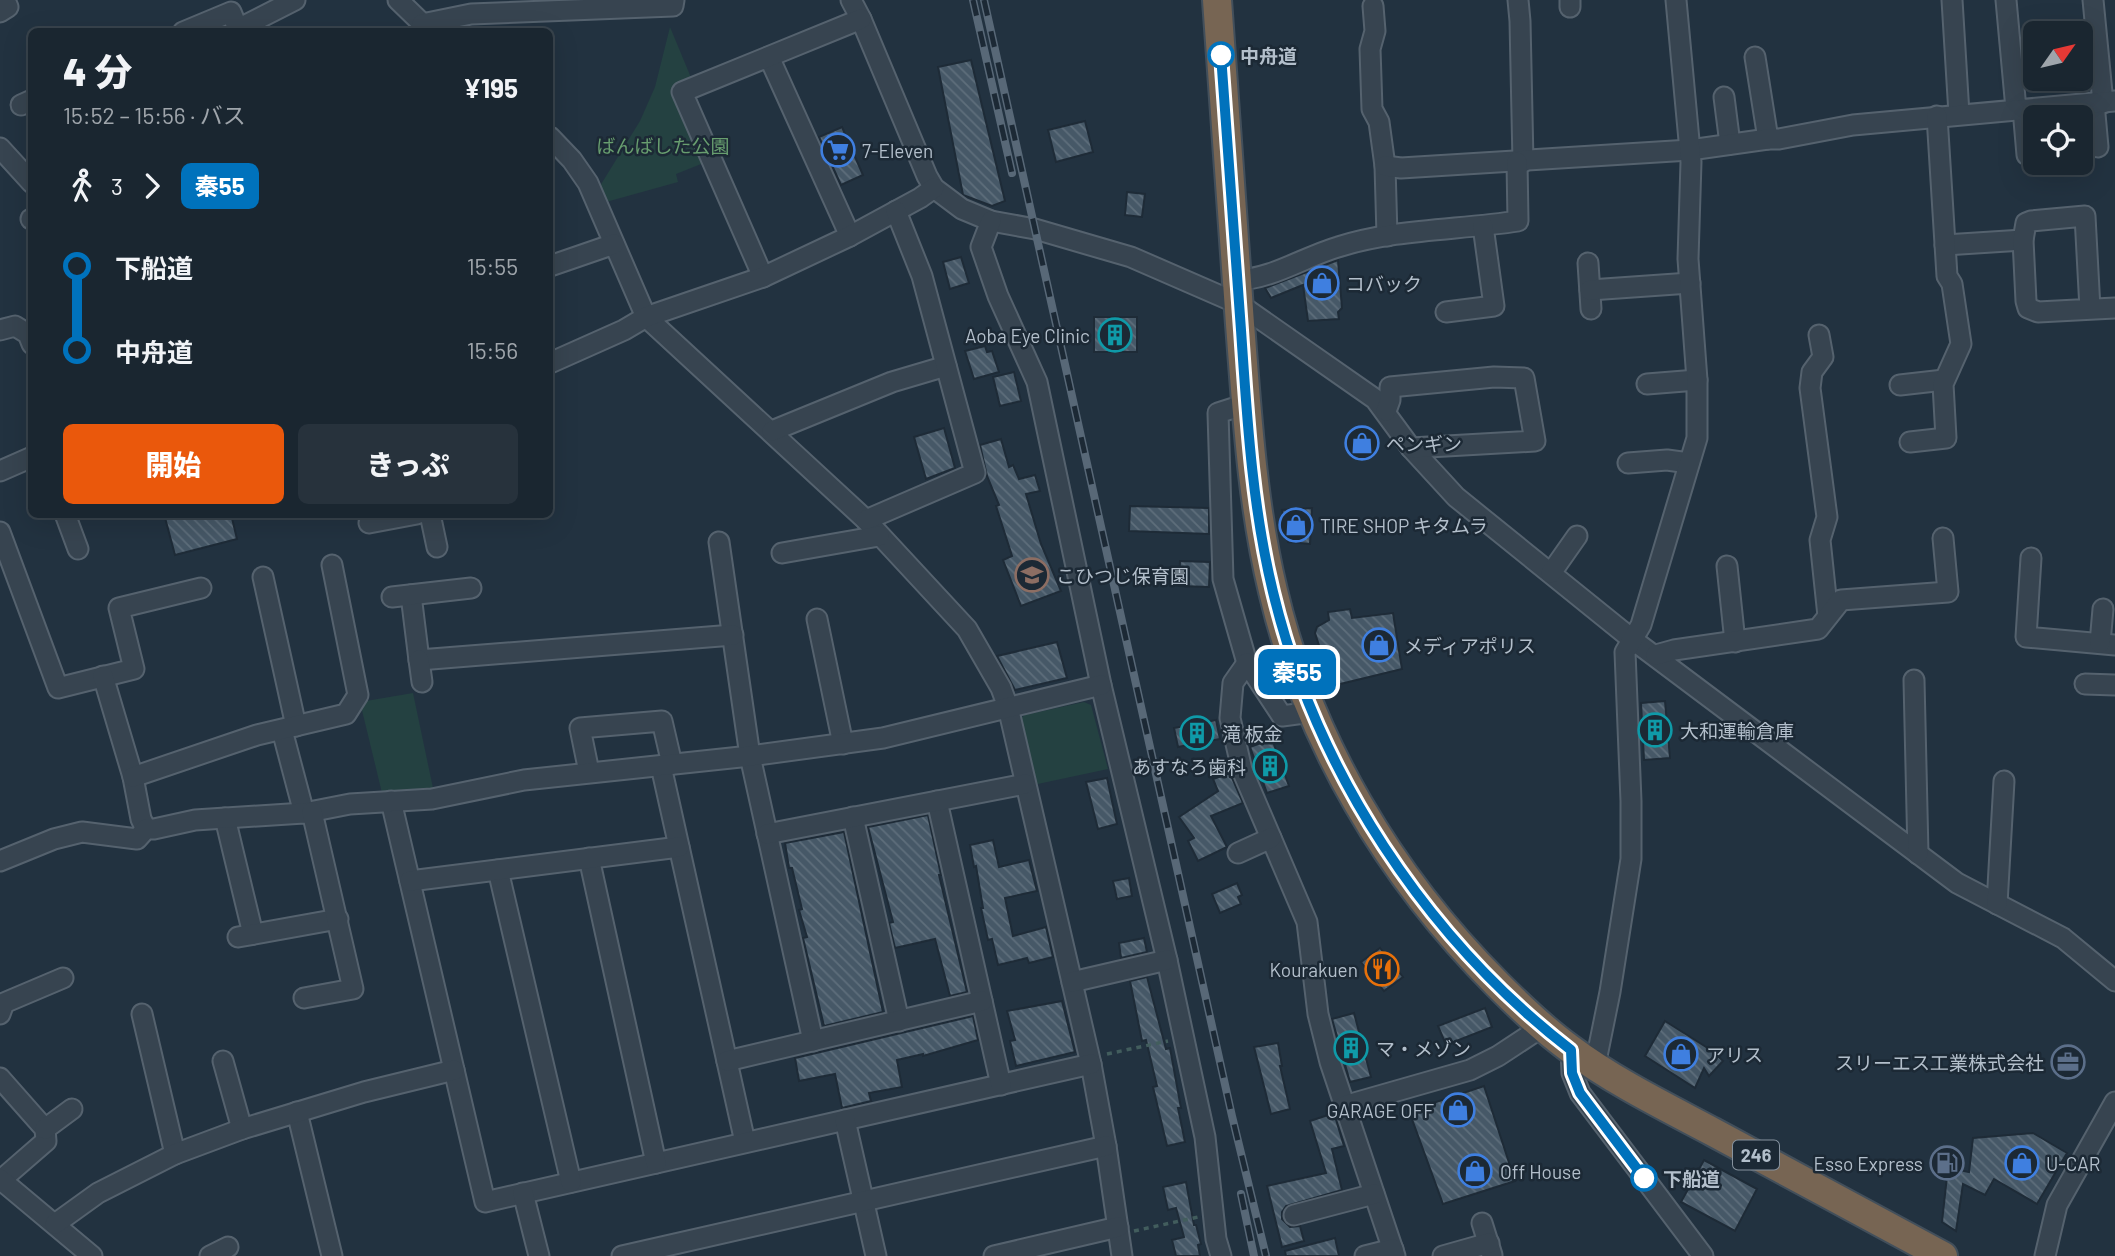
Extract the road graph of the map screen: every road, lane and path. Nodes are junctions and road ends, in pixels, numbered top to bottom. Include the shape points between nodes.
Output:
1 (5, 0) edge
2 (295, 0) edge
3 (398, 0) edge
4 (674, 0) edge
5 (851, 0) edge
6 (1217, 0) edge
7 (1518, 0) edge
8 (1676, 0) edge
9 (1952, 0) edge
10 (2006, 0) edge
11 (2093, 0) edge
12 (1373, 6) dead end
13 (0, 12) edge
14 (861, 19) junction
15 (193, 28) edge
16 (238, 28) edge
17 (240, 28) edge
18 (426, 28) edge
19 (769, 57) junction
20 (1755, 57) dead end
21 (1724, 97) dead end
22 (2104, 102) edge
23 (2020, 109) junction
24 (1959, 114) junction
25 (1937, 116) junction
26 (2023, 129) edge
27 (1768, 139) junction
28 (553, 140) edge
29 (1730, 144) junction
30 (2098, 147) dead end
31 (0, 148) edge
32 (1690, 150) junction
33 (1520, 162) junction
34 (1385, 166) junction
35 (28, 179) edge
36 (934, 188) junction
37 (896, 211) junction
38 (991, 220) junction
39 (1483, 226) junction
40 (850, 236) junction
41 (1387, 236) junction
42 (2023, 240) junction
43 (614, 244) junction
44 (1945, 245) junction
45 (1588, 263) dead end
46 (553, 265) edge
47 (763, 277) junction
48 (1690, 283) junction
49 (1238, 292) junction
50 (2115, 308) edge
51 (2090, 309) junction
52 (1446, 312) dead end
53 (646, 317) junction
54 (0, 330) edge
55 (28, 334) edge
56 (1826, 345) dead end
57 (553, 362) edge
58 (946, 366) junction
59 (1697, 380) junction
60 (1944, 380) junction
61 (1647, 384) dead end
62 (1900, 385) dead end
63 (1246, 404) junction
64 (1385, 411) junction
65 (772, 431) junction
66 (1910, 442) dead end
67 (1412, 448) junction
68 (28, 459) edge
69 (1628, 463) dead end
70 (1689, 463) junction
71 (0, 471) edge
72 (66, 518) edge
73 (395, 518) edge
74 (431, 518) edge
75 (369, 523) dead end
76 (872, 528) junction
77 (0, 532) edge
78 (1577, 536) dead end
79 (1943, 538) dead end
80 (719, 542) dead end
81 (438, 547) dead end
82 (78, 550) dead end
83 (782, 553) dead end
84 (2031, 558) dead end
85 (332, 565) dead end
86 (1727, 566) dead end
87 (1551, 573) junction
88 (263, 577) dead end
89 (471, 587) dead end
90 (201, 588) dead end
91 (2103, 609) dead end
92 (1828, 616) junction
93 (817, 619) dead end
94 (733, 635) junction
95 (1633, 640) junction
96 (1735, 642) junction
97 (2108, 644) edge
98 (1656, 655) junction
99 (419, 660) junction
100 (1247, 663) junction
101 (103, 677) junction
102 (1914, 680) dead end
103 (422, 682) dead end
104 (2085, 684) dead end
105 (1101, 685) junction
106 (2115, 685) edge
107 (1008, 707) junction
108 (1312, 712) junction
109 (289, 728) junction
110 (843, 744) junction
111 (750, 756) junction
112 (666, 765) junction
113 (589, 772) junction
114 (133, 777) junction
115 (2004, 781) dead end
116 (1025, 784) junction
117 (391, 801) junction
118 (937, 801) junction
119 (308, 812) junction
120 (853, 817) junction
121 (225, 818) junction
122 (146, 829) junction
123 (767, 834) junction
124 (1271, 838) junction
125 (679, 847) junction
126 (1238, 853) dead end
127 (1918, 854) junction
128 (589, 858) junction
129 (0, 861) edge
130 (498, 870) junction
131 (410, 881) junction
132 (1997, 904) junction
133 (338, 919) junction
134 (1167, 960) junction
135 (63, 978) dead end
136 (2115, 981) edge
137 (1072, 982) junction
138 (304, 998) dead end
139 (982, 1001) junction
140 (0, 1014) edge
141 (142, 1014) dead end
142 (899, 1021) junction
143 (1542, 1027) junction
144 (1184, 1038) junction
145 (813, 1041) junction
146 (1571, 1050) junction
147 (223, 1061) dead end
148 (727, 1061) junction
149 (1091, 1061) junction
150 (1595, 1066) junction
151 (454, 1070) junction
152 (0, 1078) edge
153 (1002, 1085) junction
154 (2115, 1102) edge
155 (1344, 1106) junction
156 (72, 1109) dead end
157 (297, 1112) junction
158 (845, 1120) junction
159 (45, 1129) junction
160 (242, 1129) junction
161 (745, 1142) junction
162 (1107, 1146) junction
163 (175, 1154) junction
164 (656, 1163) junction
165 (1, 1180) edge
166 (571, 1182) junction
167 (523, 1193) junction
168 (1374, 1194) junction
169 (864, 1201) junction
170 (1214, 1214) junction
171 (1294, 1214) dead end
172 (1482, 1223) dead end
173 (55, 1224) junction
174 (1122, 1230) junction
175 (228, 1247) dead end
176 (1491, 1250) edge
177 (1394, 1252) edge
178 (1022, 1253) edge
179 (92, 1256) edge
180 (210, 1256) edge
181 (332, 1256) edge
182 (539, 1256) edge
183 (622, 1256) edge
184 (876, 1256) edge
185 (994, 1256) edge
186 (1122, 1256) edge
187 (1221, 1256) edge
188 (1365, 1256) edge
189 (1443, 1256) edge
190 (1703, 1256) edge
191 (1943, 1256) edge
192 (2045, 1256) edge

1 - 13 street via 8,7
2 - 17 street
3 - 18 street
4 - 18 street via 673,6 471,14
5 - 14 street
6 - 49 highway, 246
7 - 33 street
8 - 32 street
9 - 24 street
10 - 23 street
11 - 22 street
12 - 34 street via 1372,109 1379,122
14 - 19 street
14 - 36 street
15 - 16 street via 231,12
19 - 40 street
19 - 47 street via 682,92
20 - 27 street
21 - 29 street
22 - 23 street
22 - 30 street
23 - 24 street
23 - 26 street
24 - 25 street
25 - 27 street
25 - 44 street
27 - 29 street
28 - 43 street via 588,183
29 - 32 street
31 - 35 street
32 - 33 street
32 - 48 street
33 - 34 street
33 - 39 street via 1518,221
34 - 41 street
36 - 37 street
36 - 38 street via 962,209
37 - 40 street
37 - 58 street via 922,276
38 - 49 street via 1035,229
38 - 105 street via 981,247 1037,383
39 - 41 street
39 - 52 street via 1495,313
40 - 47 street
41 - 49 street via 1338,246 1253,280
42 - 44 street
42 - 51 street via 2028,308 2038,312
42 - 51 street via 2026,223 2031,221 2085,216
43 - 46 street
43 - 53 street
44 - 60 street via 1961,344
45 - 48 street via 1591,300
47 - 53 street
48 - 59 street
49 - 63 highway, 246
49 - 64 street
50 - 51 street
53 - 57 street
53 - 65 street
54 - 55 street via 15,326
56 - 92 street via 1811,381 1826,447 1827,517 1820,540
58 - 65 street via 892,382
58 - 76 street via 975,473
59 - 61 street
59 - 70 street via 1696,438
60 - 62 street
60 - 66 street via 1947,446
63 - 100 street via 1218,413 1223,579
63 - 108 highway, 246 via 1259,524 1273,592
64 - 67 street
64 - 67 street via 1390,387 1524,378 1535,442
65 - 76 street
67 - 87 street via 1456,497
68 - 71 street
69 - 70 street
70 - 95 street
72 - 82 street
73 - 75 street
74 - 81 street
76 - 83 street
76 - 107 street via 967,629
77 - 101 street via 58,688
78 - 87 street
79 - 92 street via 1948,592 1841,600
80 - 94 street
84 - 97 street via 2036,598 2026,637
85 - 109 street via 351,607 358,695 346,714
86 - 96 street
87 - 95 street
88 - 109 street via 287,643
89 - 99 street via 401,596
90 - 101 street via 119,608 134,669
91 - 97 street
92 - 96 street via 1818,629
93 - 110 street
94 - 99 street
94 - 111 street
95 - 98 street
95 - 150 street via 1625,652 1631,859
96 - 98 street
98 - 127 street
99 - 103 street
100 - 108 street via 1282,716
100 - 124 street via 1233,683 1230,718 1242,770
101 - 114 street
102 - 127 street
104 - 106 street
105 - 107 street
105 - 134 street
107 - 110 street
107 - 116 street
108 - 143 highway, 246 via 1367,820 1422,900 1471,958
109 - 114 street
109 - 119 street
110 - 111 street
111 - 112 street
111 - 123 street
112 - 113 street
112 - 113 street via 662,721 580,728
112 - 125 street
113 - 117 street via 432,799
114 - 122 street
115 - 132 street
116 - 118 street
116 - 137 street
117 - 119 street
117 - 131 street
118 - 120 street
118 - 139 street
119 - 121 street
119 - 133 street
120 - 123 street
120 - 142 street
121 - 122 street
121 - 133 street via 246,935
122 - 129 street via 137,839 82,832
123 - 145 street
124 - 126 street
124 - 155 street via 1307,922 1318,1014
125 - 128 street
125 - 148 street
127 - 132 street via 1957,883
128 - 130 street
128 - 164 street
130 - 131 street
130 - 166 street
131 - 151 street
132 - 136 street via 2063,938
133 - 138 street via 353,989
134 - 137 street
134 - 144 street
135 - 140 street via 35,981 4,1003
137 - 149 street
139 - 142 street
139 - 153 street
141 - 163 street via 155,1032
142 - 145 street
143 - 146 highway, 246
143 - 155 street via 1470,1070
144 - 149 path
144 - 170 street via 1205,1137
145 - 148 street
146 - 150 highway, 246
146 - 190 street via 1572,1073 1580,1093
147 - 160 street
148 - 161 street
149 - 153 street
149 - 162 street
150 - 191 highway, 246
151 - 157 street
151 - 167 street via 485,1202
152 - 159 street
153 - 158 street
154 - 192 street via 2057,1205
155 - 168 street
156 - 159 street
157 - 160 street
157 - 181 street via 321,1238
158 - 161 street
158 - 169 street
159 - 165 street via 47,1141
160 - 163 street
161 - 164 street
162 - 169 street
162 - 174 street
163 - 173 street via 98,1193
164 - 166 street
165 - 173 street
166 - 167 street
167 - 182 street
168 - 171 street
168 - 177 street
169 - 183 street
169 - 184 street
170 - 174 path
170 - 187 street
172 - 176 street
173 - 179 street
174 - 178 street
174 - 186 street
175 - 180 street
176 - 189 street
177 - 188 street
178 - 185 street

